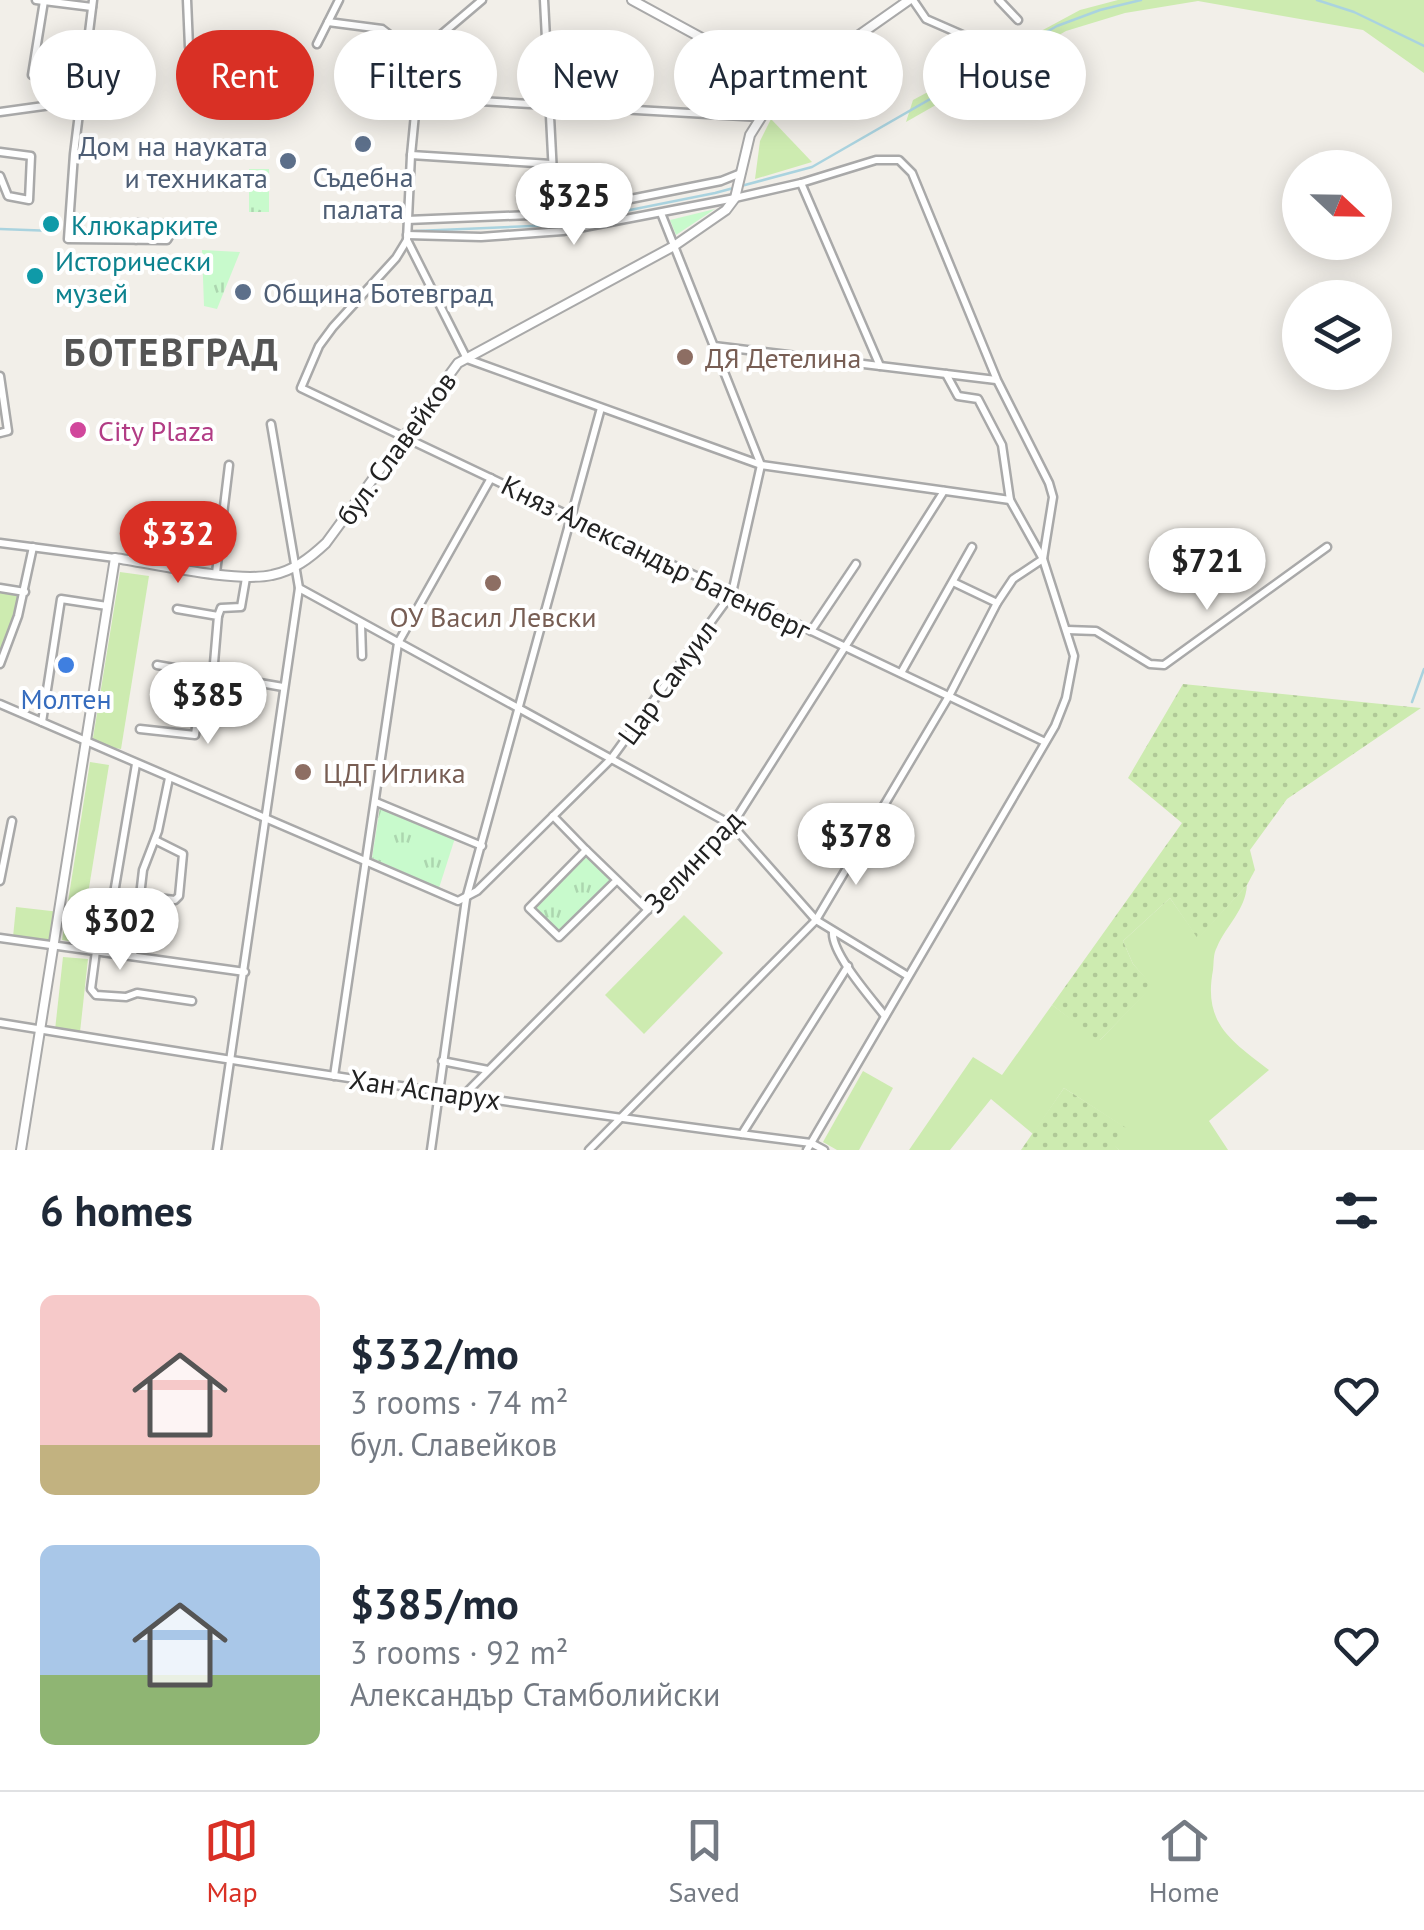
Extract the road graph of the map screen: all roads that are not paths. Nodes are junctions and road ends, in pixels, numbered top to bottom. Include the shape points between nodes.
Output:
1 (36, 0) edge
2 (187, 0) edge
3 (338, 0) edge
4 (482, 0) edge
5 (544, 0) edge
6 (632, 0) edge
7 (911, 0) edge
8 (999, 0) edge
9 (48, 1) edge
10 (92, 3) edge
11 (1018, 20) dead end
12 (328, 22) junction
13 (42, 30) edge
14 (188, 30) edge
15 (383, 30) edge
16 (545, 30) edge
17 (687, 30) edge
18 (868, 30) edge
19 (952, 30) edge
20 (316, 44) dead end
21 (30, 108) edge
22 (0, 112) edge
23 (549, 120) edge
24 (758, 120) edge
25 (0, 152) edge
26 (411, 155) junction
27 (551, 164) junction
28 (0, 176) edge
29 (741, 177) junction
30 (801, 183) junction
31 (736, 195) junction
32 (661, 213) junction
33 (556, 214) junction
34 (408, 220) junction
35 (407, 238) junction
36 (136, 240) junction
37 (674, 246) junction
38 (714, 346) junction
39 (467, 359) junction
40 (880, 366) junction
41 (946, 374) junction
42 (0, 376) edge
43 (997, 380) junction
44 (601, 408) junction
45 (271, 424) dead end
46 (4, 432) edge
47 (404, 436) junction
48 (229, 464) dead end
49 (761, 465) junction
50 (491, 478) junction
51 (944, 491) junction
52 (1010, 500) junction
53 (572, 518) junction
54 (0, 542) edge
55 (972, 547) dead end
56 (1327, 547) dead end
57 (33, 548) junction
58 (115, 558) junction
59 (1044, 559) junction
60 (856, 564) dead end
61 (294, 568) junction
62 (216, 573) junction
63 (246, 578) junction
64 (952, 582) junction
65 (0, 588) edge
66 (299, 588) junction
67 (25, 592) junction
68 (732, 593) junction
69 (996, 603) junction
70 (108, 606) junction
71 (177, 610) dead end
72 (218, 616) junction
73 (362, 623) junction
74 (811, 630) junction
75 (1066, 630) junction
76 (398, 643) junction
77 (845, 647) junction
78 (362, 656) dead end
79 (1, 658) edge
80 (157, 665) dead end
81 (900, 672) junction
82 (203, 673) junction
83 (213, 674) junction
84 (282, 687) junction
85 (949, 696) junction
86 (0, 704) edge
87 (520, 709) junction
88 (42, 722) junction
89 (140, 729) dead end
90 (86, 742) junction
91 (1045, 742) junction
92 (611, 759) junction
93 (136, 764) junction
94 (169, 778) junction
95 (376, 802) junction
96 (553, 816) junction
97 (264, 818) junction
98 (12, 821) dead end
99 (732, 825) junction
100 (155, 840) junction
101 (482, 846) junction
102 (586, 850) junction
103 (366, 861) junction
104 (617, 880) junction
105 (0, 881) edge
106 (140, 896) junction
107 (466, 899) junction
108 (648, 910) junction
109 (816, 920) junction
110 (833, 932) junction
111 (0, 938) edge
112 (53, 945) junction
113 (100, 952) junction
114 (133, 956) junction
115 (848, 966) junction
116 (245, 972) junction
117 (908, 976) junction
118 (192, 1001) dead end
119 (885, 1016) junction
120 (0, 1023) edge
121 (39, 1030) junction
122 (230, 1057) junction
123 (442, 1061) junction
124 (489, 1070) junction
125 (334, 1076) junction
126 (438, 1091) junction
127 (464, 1095) junction
128 (619, 1117) junction
129 (742, 1134) junction
130 (809, 1147) edge
131 (21, 1150) edge
132 (217, 1150) edge
133 (431, 1150) edge
134 (589, 1150) edge
135 (824, 1150) edge

1 - 9 street
2 - 14 street
3 - 12 street
4 - 26 street via 424,54
5 - 16 street
6 - 17 street
7 - 18 street
7 - 19 street via 926,19
8 - 11 street
9 - 10 street
9 - 13 street
10 - 36 street via 68,239
12 - 15 street
12 - 20 street
21 - 22 street
23 - 27 street
24 - 29 street
25 - 28 street via 31,156 28,200 8,196
26 - 27 street
26 - 34 street
27 - 33 street
29 - 31 street
29 - 33 street
30 - 31 street
30 - 40 street
30 - 43 street via 876,160 899,160 912,173
31 - 32 street
31 - 37 street, бул. Славейков via 726,210
32 - 35 street via 554,232
32 - 37 street
33 - 34 street
34 - 35 street
35 - 39 street
35 - 47 street, Княз Александър Батенберг via 326,336 301,388
36 - 36 street via 136,223 173,230 167,240
37 - 38 street
37 - 39 street, бул. Славейков
38 - 40 street
38 - 49 street
39 - 44 street
39 - 47 street, бул. Славейков
40 - 41 street
41 - 43 street
41 - 52 street via 958,396 978,400 1002,445
42 - 46 street
43 - 59 street via 1053,497
44 - 49 street
44 - 53 street
45 - 61 street
47 - 50 street, Княз Александър Батенберг
47 - 61 street, бул. Славейков via 326,544
48 - 62 street
49 - 51 street
49 - 68 street, Цар Самуил
50 - 53 street, Княз Александър Батенберг
50 - 76 street
51 - 52 street
51 - 77 street, Зелинград
52 - 59 street
53 - 68 street, Княз Александър Батенберг
53 - 87 street
54 - 57 street
55 - 64 street
56 - 75 street via 1169,664 1150,664 1096,630
57 - 58 street
57 - 67 street
58 - 62 street
58 - 70 street
59 - 69 street via 1013,579
59 - 75 street
60 - 74 street
61 - 63 street
61 - 66 street
62 - 63 street
63 - 72 street via 242,607 221,608
64 - 69 street
64 - 81 street
65 - 67 street
66 - 73 street
66 - 84 street
67 - 79 street
68 - 74 street, Княз Александър Батенберг
68 - 92 street, Цар Самуил
69 - 85 street
70 - 88 street via 61,600
70 - 90 street
71 - 72 street
72 - 83 street
73 - 76 street
73 - 78 street
74 - 77 street, Княз Александър Батенберг
75 - 91 street via 1074,656 1066,698
76 - 87 street
76 - 95 street
77 - 81 street, Княз Александър Батенберг
77 - 99 street, Зелинград
80 - 82 street
81 - 85 street, Княз Александър Батенберг
82 - 83 street
82 - 89 street via 194,735
83 - 84 street
84 - 97 street
85 - 91 street, Княз Александър Батенберг
85 - 109 street
86 - 88 street
87 - 92 street
87 - 101 street
88 - 90 street
90 - 93 street
90 - 112 street
91 - 117 street
92 - 96 street, Цар Самуил
92 - 99 street
93 - 94 street
93 - 113 street
94 - 97 street
94 - 100 street
95 - 101 street
95 - 103 street
96 - 102 street
96 - 107 street, Цар Самуил
97 - 103 street
97 - 116 street
98 - 105 street
99 - 108 street, Зелинград
99 - 109 street
100 - 106 street
100 - 106 street via 183,854 179,896
101 - 107 street
102 - 104 street
102 - 104 street via 529,908 559,937
103 - 107 street
103 - 125 street
104 - 108 street
106 - 114 street
107 - 123 street
108 - 124 street, Зелинград
109 - 110 street
109 - 128 street
110 - 115 street
110 - 117 street
111 - 112 street
112 - 113 street
112 - 121 street
113 - 114 street
113 - 118 street via 96,994
114 - 116 street
115 - 119 street
115 - 129 street
116 - 122 street
117 - 119 street
119 - 130 street
120 - 121 street, Хан Аспарух
121 - 122 street, Хан Аспарух
121 - 131 street
122 - 125 street, Хан Аспарух
122 - 132 street
123 - 124 street
123 - 126 street
124 - 127 street, Зелинград
125 - 126 street, Хан Аспарух
126 - 127 street, Хан Аспарух
126 - 133 street
127 - 128 street, Хан Аспарух
128 - 129 street, Хан Аспарух
128 - 134 street
129 - 130 street, Хан Аспарух
130 - 135 street

